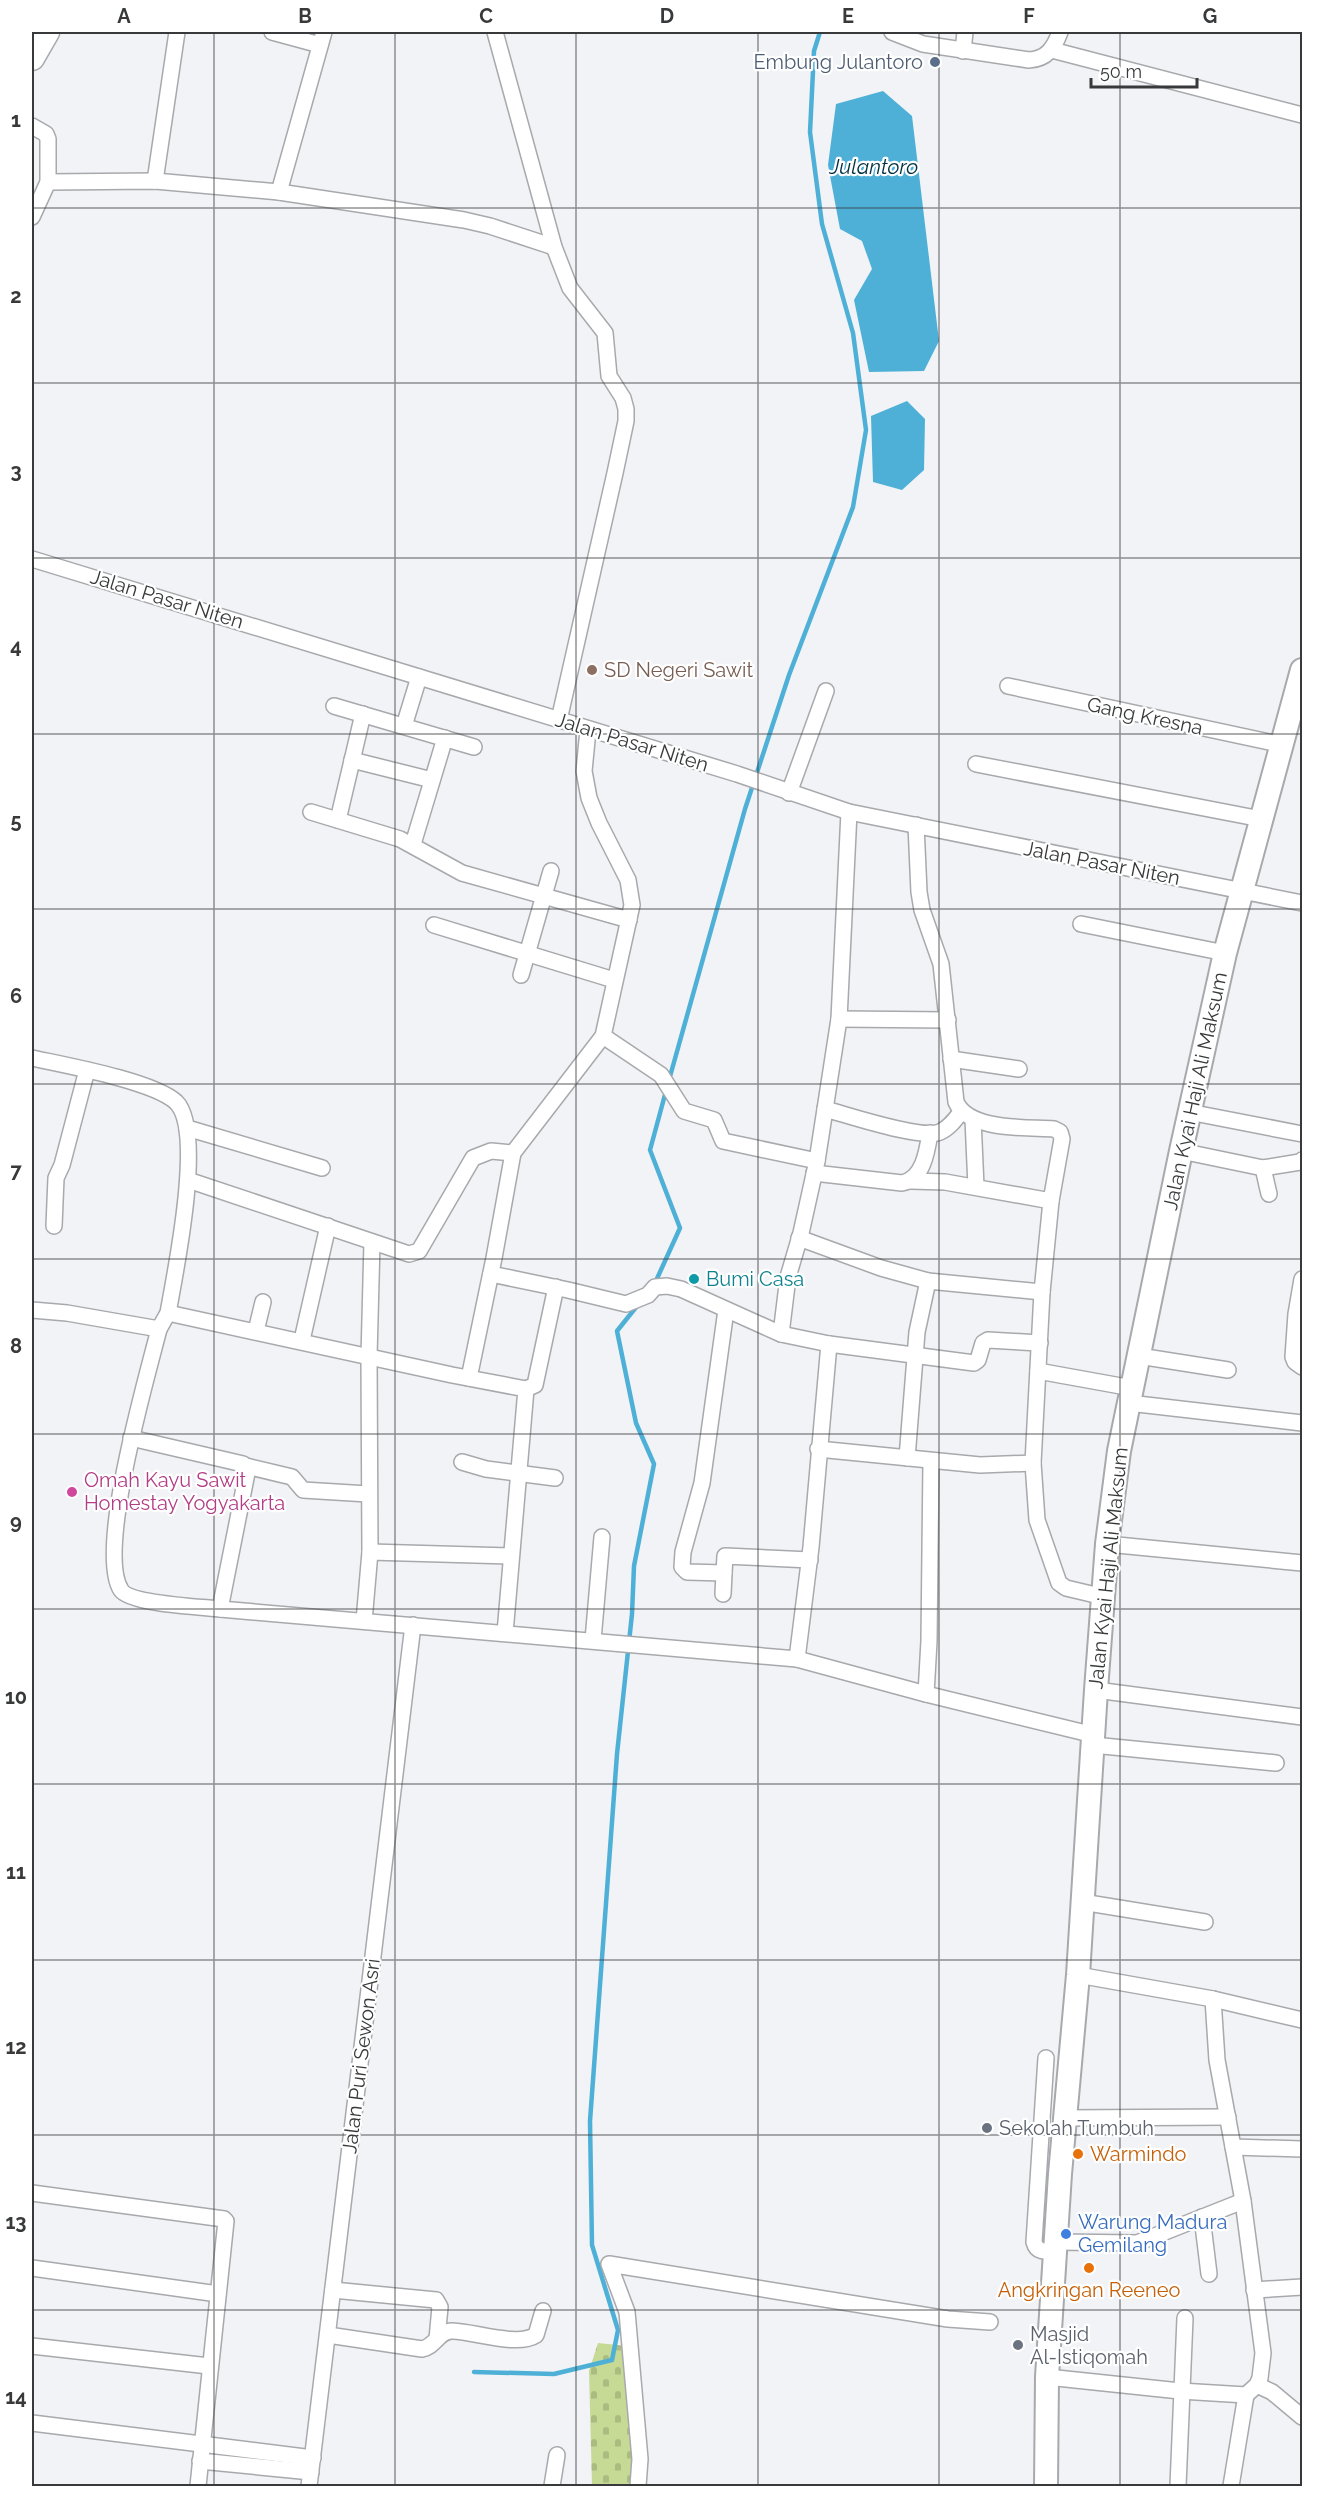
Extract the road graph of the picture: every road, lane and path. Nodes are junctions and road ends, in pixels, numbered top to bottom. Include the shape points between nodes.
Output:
1 (47, 32) edge
2 (177, 32) edge
3 (272, 32) edge
4 (495, 32) edge
5 (892, 32) edge
6 (965, 32) edge
7 (1060, 32) edge
8 (322, 38) edge
9 (1052, 50) junction
10 (963, 51) junction
11 (32, 58) edge
12 (1302, 116) edge
13 (32, 126) edge
14 (155, 181) junction
15 (48, 182) junction
16 (279, 192) junction
17 (32, 217) edge
18 (554, 247) junction
19 (32, 558) edge
20 (1302, 670) edge
21 (419, 676) junction
22 (1008, 686) dead end
23 (826, 691) dead end
24 (334, 705) dead end
25 (363, 714) junction
26 (558, 720) junction
27 (404, 726) junction
28 (588, 730) junction
29 (445, 738) junction
30 (1283, 745) junction
31 (474, 747) dead end
32 (352, 760) junction
33 (976, 764) dead end
34 (432, 780) junction
35 (789, 793) junction
36 (311, 812) dead end
37 (849, 812) junction
38 (1261, 819) junction
39 (338, 820) junction
40 (916, 825) junction
41 (413, 844) junction
42 (551, 871) dead end
43 (1240, 890) junction
44 (543, 897) junction
45 (1302, 903) edge
46 (629, 920) junction
47 (1081, 924) dead end
48 (434, 925) dead end
49 (527, 952) junction
50 (1225, 953) junction
51 (521, 975) dead end
52 (614, 980) junction
53 (839, 1019) junction
54 (948, 1020) junction
55 (603, 1036) junction
56 (32, 1058) edge
57 (951, 1059) junction
58 (1019, 1069) dead end
59 (87, 1070) junction
60 (825, 1109) junction
61 (1189, 1112) junction
62 (967, 1116) junction
63 (187, 1128) junction
64 (930, 1133) junction
65 (1302, 1134) edge
66 (1181, 1151) junction
67 (513, 1153) junction
68 (1302, 1160) edge
69 (815, 1167) junction
70 (322, 1168) dead end
71 (1263, 1168) junction
72 (188, 1180) junction
73 (911, 1181) junction
74 (976, 1187) junction
75 (1269, 1194) dead end
76 (1051, 1201) junction
77 (54, 1226) dead end
78 (328, 1226) junction
79 (800, 1238) junction
80 (372, 1242) junction
81 (491, 1274) junction
82 (1302, 1279) edge
83 (928, 1281) junction
84 (556, 1287) junction
85 (1042, 1292) junction
86 (263, 1302) dead end
87 (32, 1310) edge
88 (726, 1310) junction
89 (168, 1313) junction
90 (1299, 1315) edge
91 (159, 1329) junction
92 (256, 1331) junction
93 (781, 1334) junction
94 (302, 1341) junction
95 (1040, 1343) junction
96 (829, 1344) junction
97 (915, 1355) junction
98 (1139, 1356) junction
99 (369, 1357) junction
100 (1302, 1367) edge
101 (1228, 1370) dead end
102 (1038, 1371) junction
103 (469, 1378) junction
104 (526, 1389) junction
105 (1131, 1395) junction
106 (1302, 1423) edge
107 (131, 1438) junction
108 (819, 1449) junction
109 (907, 1458) junction
110 (931, 1461) junction
111 (462, 1462) dead end
112 (1033, 1463) junction
113 (246, 1466) junction
114 (518, 1474) junction
115 (555, 1478) dead end
116 (369, 1494) junction
117 (602, 1537) dead end
118 (1107, 1544) junction
119 (370, 1552) junction
120 (511, 1556) junction
121 (810, 1560) junction
122 (1302, 1563) edge
123 (724, 1573) junction
124 (723, 1594) dead end
125 (1104, 1596) junction
126 (220, 1609) junction
127 (364, 1622) junction
128 (413, 1625) junction
129 (505, 1633) junction
130 (592, 1640) junction
131 (797, 1659) junction
132 (1096, 1690) junction
133 (926, 1694) junction
134 (1302, 1717) edge
135 (1093, 1740) junction
136 (1276, 1763) dead end
137 (1082, 1902) junction
138 (1205, 1922) dead end
139 (1078, 1975) junction
140 (1213, 1999) junction
141 (1302, 2020) edge
142 (1046, 2058) dead end
143 (1065, 2118) junction
144 (1228, 2118) junction
145 (1233, 2147) junction
146 (1302, 2150) edge
147 (1037, 2174) junction
148 (1060, 2174) junction
149 (32, 2193) edge
150 (1243, 2201) junction
151 (1202, 2217) junction
152 (1057, 2246) junction
153 (32, 2268) edge
154 (1209, 2274) dead end
155 (1302, 2287) edge
156 (333, 2290) junction
157 (1254, 2290) junction
158 (218, 2294) junction
159 (543, 2311) dead end
160 (1185, 2318) dead end
161 (990, 2322) dead end
162 (328, 2335) junction
163 (437, 2339) junction
164 (32, 2346) edge
165 (210, 2366) junction
166 (1047, 2377) junction
167 (1252, 2390) junction
168 (1180, 2391) junction
169 (1302, 2417) edge
170 (32, 2423) edge
171 (201, 2444) junction
172 (557, 2455) dead end
173 (236, 2456) junction
174 (200, 2461) junction
175 (311, 2472) edge
176 (198, 2487) edge
177 (552, 2487) edge
178 (638, 2487) edge
179 (1046, 2487) edge
180 (1178, 2487) edge
181 (1231, 2487) edge

1 - 11 main road
2 - 14 street
3 - 8 street
4 - 18 street
5 - 10 street via 923,44
6 - 10 street
7 - 9 street
8 - 16 street
9 - 10 street via 1042,58 1029,60
9 - 12 street
13 - 15 street via 48,139
14 - 15 street
14 - 16 street
15 - 17 street
16 - 18 street via 464,220
18 - 26 street via 570,288 605,333 609,376 626,408 615,473
19 - 21 street, Jalan Pasar Niten
20 - 30 street, Jalan Kyai Haji Ali Maksum
21 - 26 street, Jalan Pasar Niten
21 - 27 street
22 - 30 street, Gang Kresna
23 - 35 street
24 - 25 street
25 - 27 street
25 - 32 street
26 - 28 street, Jalan Pasar Niten
27 - 29 street
28 - 35 street, Jalan Pasar Niten
28 - 46 street via 586,785 599,823 631,886
29 - 31 street
29 - 34 street
30 - 38 street, Jalan Kyai Haji Ali Maksum
32 - 34 street
32 - 39 street
33 - 38 street
34 - 41 street
35 - 37 street, Jalan Pasar Niten
36 - 39 street
37 - 40 street, Jalan Pasar Niten
37 - 53 street
38 - 43 street, Jalan Kyai Haji Ali Maksum
39 - 41 street
40 - 43 street, Jalan Pasar Niten
40 - 54 street via 922,910 941,964
41 - 44 street via 453,870
42 - 44 street
43 - 45 street, Jalan Pasar Niten
43 - 50 street, Jalan Kyai Haji Ali Maksum
44 - 46 street
44 - 49 street
46 - 52 street
47 - 50 street
48 - 49 street
49 - 51 street
49 - 52 street
50 - 61 street, Jalan Kyai Haji Ali Maksum
52 - 55 street
53 - 54 street
53 - 60 street
54 - 57 street
55 - 67 street
55 - 69 street via 661,1075 684,1111 714,1120 720,1138 726,1142
56 - 59 street
57 - 58 street
57 - 62 street via 956,1102
59 - 63 street via 159,1092 176,1102
59 - 77 street via 56,1178
60 - 64 street
60 - 69 street
61 - 65 street
61 - 66 street, Jalan Kyai Haji Ali Maksum
62 - 64 street
62 - 74 street
62 - 76 street via 991,1124 1060,1132
63 - 70 street
63 - 72 street
64 - 73 street via 919,1173
66 - 71 street
66 - 98 street, Jalan Kyai Haji Ali Maksum
67 - 80 street via 491,1151 473,1158 419,1251 409,1254
67 - 81 street
68 - 71 street
69 - 73 street via 902,1183
69 - 79 street
71 - 75 street
72 - 78 street
72 - 89 street
73 - 74 street
74 - 76 street
76 - 85 street
78 - 80 street
78 - 94 street
79 - 83 street
79 - 93 street via 788,1277
80 - 99 street
81 - 84 street
81 - 103 street
82 - 90 street
83 - 85 street
83 - 97 street
84 - 88 street via 626,1304 648,1295 655,1287 668,1286
84 - 104 street via 535,1384
85 - 95 street
86 - 92 street
87 - 91 street
88 - 93 street
88 - 123 street via 702,1483 681,1564 687,1572
89 - 91 street
89 - 92 street
90 - 100 street via 1293,1357
91 - 107 street
92 - 94 street
93 - 96 street
94 - 99 street
95 - 97 street via 988,1340 974,1363
95 - 102 street
96 - 97 street
96 - 108 street
97 - 109 street
98 - 101 street
98 - 105 street, Jalan Kyai Haji Ali Maksum
99 - 103 street
99 - 116 street
102 - 105 street
102 - 112 street
103 - 104 street
104 - 114 street
105 - 106 street
105 - 118 street, Jalan Kyai Haji Ali Maksum
107 - 113 street
107 - 126 street via 114,1551 121,1591 136,1598
108 - 109 street
108 - 121 street
109 - 110 street
110 - 112 street via 980,1465
110 - 133 street
111 - 114 street
112 - 125 street via 1037,1520 1056,1578 1066,1588
113 - 116 street via 292,1477 303,1490
113 - 126 street via 248,1473
114 - 115 street
114 - 120 street
116 - 119 street
117 - 130 street
118 - 122 street
118 - 125 street, Jalan Kyai Haji Ali Maksum
119 - 120 street
119 - 127 street
120 - 129 street
121 - 123 street via 725,1556
121 - 131 street
123 - 124 street
125 - 132 street, Jalan Kyai Haji Ali Maksum
126 - 127 street
127 - 128 street
128 - 129 street
128 - 156 street, Jalan Puri Sewon Asri
129 - 130 street
130 - 131 street
131 - 133 street
132 - 134 street
132 - 135 street, Jalan Kyai Haji Ali Maksum
133 - 135 street
135 - 136 street
135 - 137 street, Jalan Kyai Haji Ali Maksum
137 - 138 street
137 - 139 street, Jalan Kyai Haji Ali Maksum
139 - 140 street
139 - 143 street, Jalan Kyai Haji Ali Maksum
140 - 141 street
140 - 144 street via 1217,2060
142 - 147 street
143 - 144 street
143 - 148 street, Jalan Kyai Haji Ali Maksum
144 - 145 street
145 - 146 street
145 - 150 street
147 - 148 street
147 - 152 street via 1035,2245 1041,2251
148 - 152 street, Jalan Kyai Haji Ali Maksum
149 - 158 street via 224,2218
150 - 151 street
150 - 157 street
151 - 152 street via 1137,2244
151 - 154 street
152 - 166 street, Jalan Kyai Haji Ali Maksum
153 - 158 street
155 - 157 street
156 - 162 street, Jalan Puri Sewon Asri
156 - 163 street via 436,2300 440,2307
157 - 167 street via 1263,2353 1260,2378
158 - 165 street
159 - 163 street via 531,2339 450,2330
160 - 168 street
161 - 178 street via 948,2319 609,2264 627,2312 640,2459
162 - 163 street via 422,2349
162 - 175 street, Jalan Puri Sewon Asri
164 - 165 street
165 - 171 street
166 - 168 street
166 - 179 street, Jalan Kyai Haji Ali Maksum
167 - 168 street
167 - 169 street via 1272,2392
167 - 181 street
168 - 180 street
170 - 171 street
171 - 173 street
171 - 174 street
172 - 177 street
173 - 174 street
173 - 175 street via 277,2461
174 - 176 street

